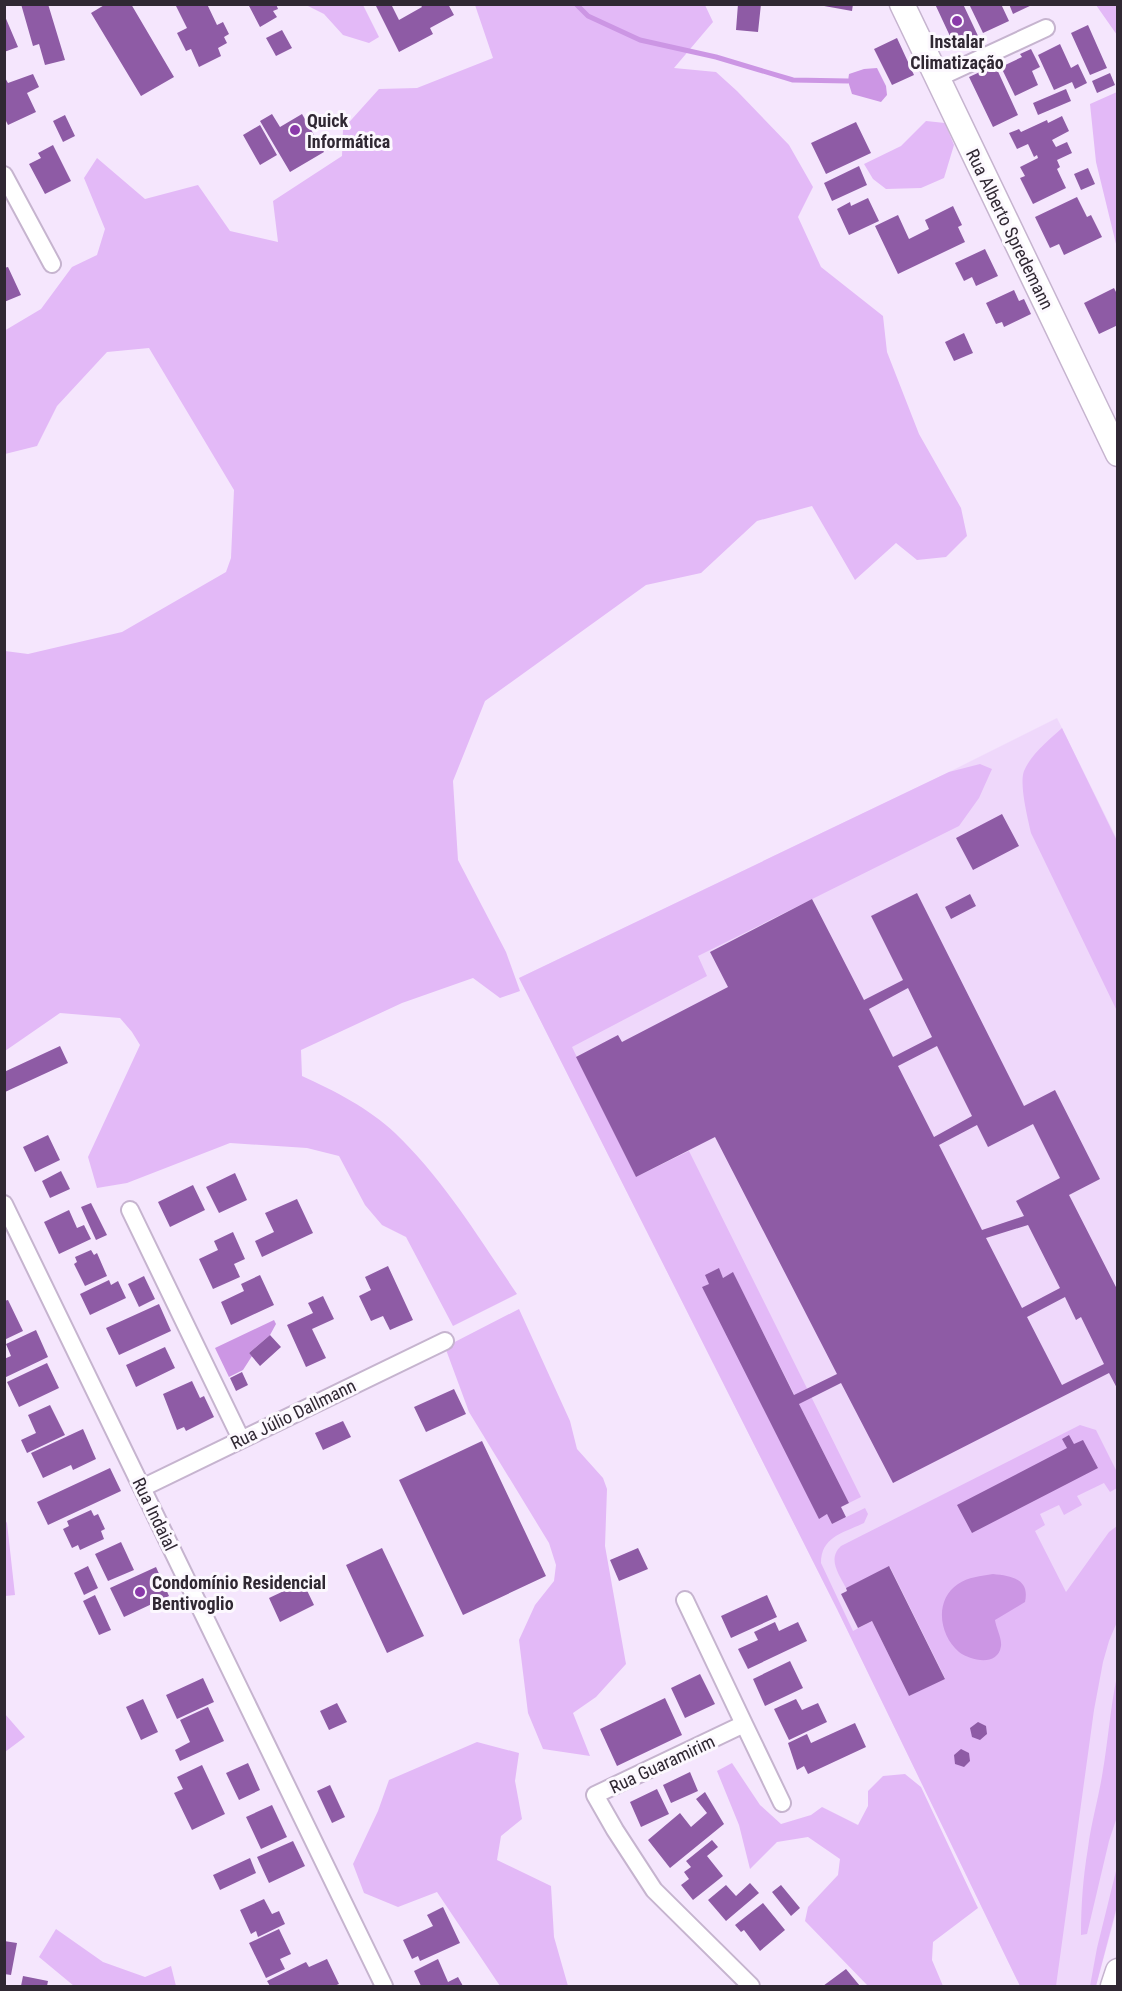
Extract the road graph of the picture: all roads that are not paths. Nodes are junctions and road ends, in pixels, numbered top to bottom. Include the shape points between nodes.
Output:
1 (902, 4) edge
2 (1046, 28) dead end
3 (938, 78) junction
4 (4, 175) edge
5 (52, 264) dead end
6 (1118, 454) edge
7 (4, 1204) edge
8 (130, 1210) dead end
9 (445, 1341) dead end
10 (241, 1439) junction
11 (142, 1488) junction
12 (685, 1600) dead end
13 (744, 1724) junction
14 (782, 1803) dead end
15 (1118, 1971) edge
16 (384, 1986) edge
17 (751, 1986) edge
18 (1113, 1986) edge

1 - 3 street, Rua Alberto Spredemann
2 - 3 street
3 - 6 street, Rua Alberto Spredemann
4 - 5 street
7 - 11 street, Rua Indaial
8 - 10 street
9 - 10 street, Rua Júlio Dallmann
10 - 11 street, Rua Júlio Dallmann
11 - 16 street, Rua Indaial
12 - 13 street
13 - 14 street
13 - 17 street, Rua Guaramirim via 595,1795 654,1890
15 - 18 street

